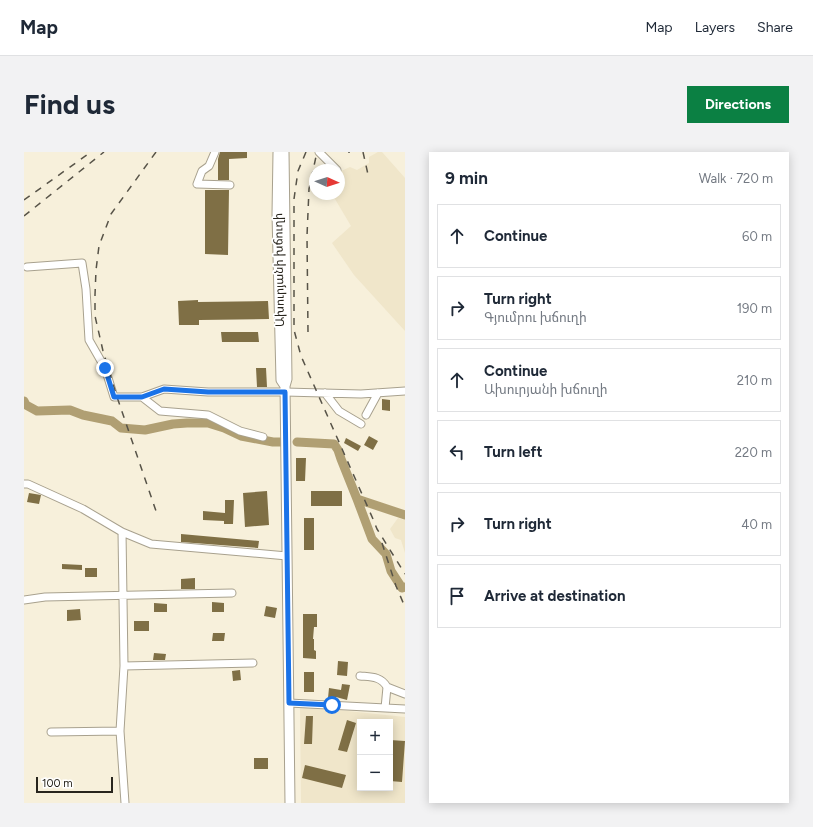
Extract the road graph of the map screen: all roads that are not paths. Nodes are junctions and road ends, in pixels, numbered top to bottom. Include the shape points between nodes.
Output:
1 (215, 152) edge
2 (278, 152) edge
3 (284, 152) edge
4 (319, 152) edge
5 (331, 164) edge
6 (230, 186) dead end
7 (27, 267) dead end
8 (285, 389) junction
9 (405, 391) edge
10 (325, 393) junction
11 (378, 393) junction
12 (142, 397) junction
13 (366, 416) dead end
14 (361, 424) dead end
15 (263, 437) dead end
16 (24, 484) edge
17 (122, 532) junction
18 (287, 556) junction
19 (232, 593) dead end
20 (123, 595) junction
21 (24, 600) edge
22 (253, 663) dead end
23 (124, 666) junction
24 (360, 676) dead end
25 (387, 686) junction
26 (405, 694) edge
27 (289, 703) junction
28 (385, 708) junction
29 (405, 709) edge
30 (120, 731) junction
31 (51, 732) dead end
32 (125, 803) edge
33 (290, 803) edge

1 - 6 street via 209,166 202,170 197,184
2 - 8 main road, Ախուրյանի խճուղի via 281,380
3 - 8 main road, Ախուրյանի խճուղի via 288,379
4 - 5 street
7 - 12 street via 82,263 89,340 105,368 114,397
8 - 10 street
8 - 12 street via 208,392 164,389
8 - 18 main road, Ախուրյանի խճուղի
9 - 11 street
10 - 11 street
10 - 14 street via 338,411
11 - 13 street
12 - 15 street via 160,411 208,415 240,431
16 - 17 street via 83,509
17 - 18 street via 152,544
17 - 20 street
18 - 27 main road, Ախուրյանի խճուղի
19 - 20 street
20 - 21 street via 45,596
20 - 23 street
22 - 23 street
23 - 30 street
24 - 25 street via 378,678
25 - 26 street
25 - 28 street
27 - 28 street
27 - 33 main road, Ախուրյանի խճուղի
28 - 29 street
30 - 31 street
30 - 32 street

